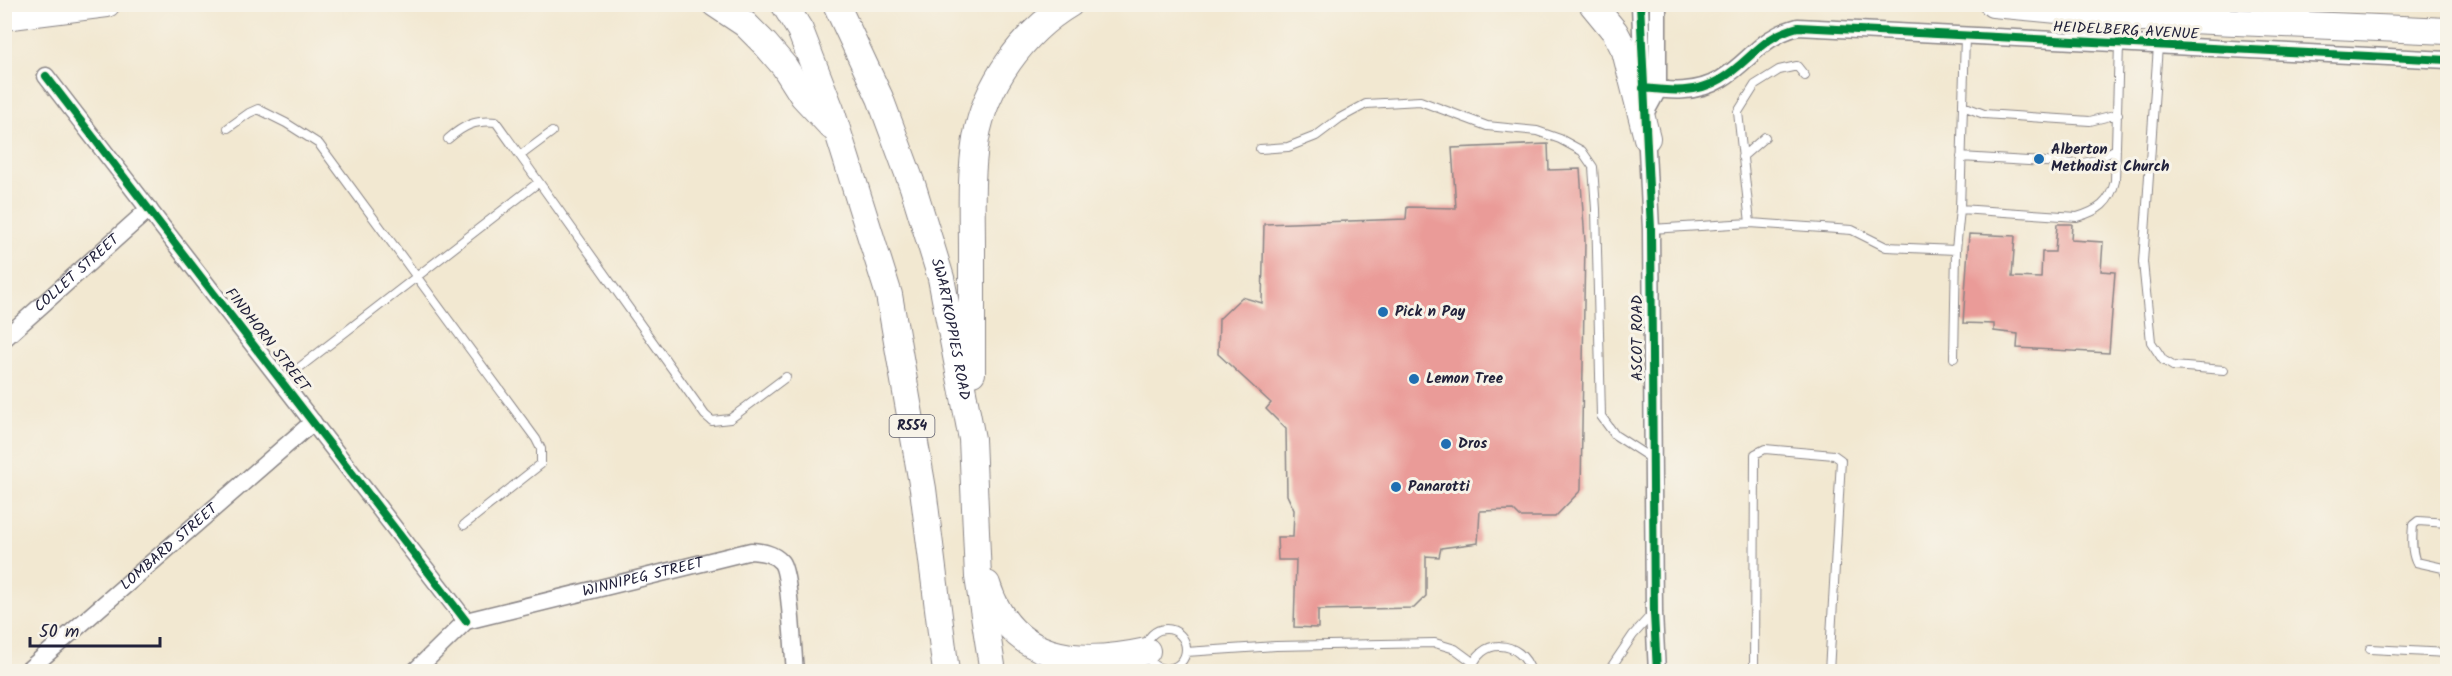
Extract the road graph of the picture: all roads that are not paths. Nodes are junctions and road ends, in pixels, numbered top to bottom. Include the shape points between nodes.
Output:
1 (107, 4) edge
2 (715, 4) edge
3 (784, 4) edge
4 (836, 4) edge
5 (1070, 4) edge
6 (1592, 4) edge
7 (1640, 4) edge
8 (1658, 4) edge
9 (1993, 4) edge
10 (4, 17) edge
11 (2448, 31) edge
12 (1965, 36) junction
13 (2119, 44) junction
14 (2158, 46) junction
15 (2448, 60) edge
16 (46, 76) dead end
17 (1805, 76) dead end
18 (1650, 89) junction
19 (1963, 106) junction
20 (2118, 114) junction
21 (228, 128) dead end
22 (552, 132) dead end
23 (838, 133) junction
24 (1765, 137) dead end
25 (1647, 138) junction
26 (448, 139) dead end
27 (1260, 149) dead end
28 (2116, 149) junction
29 (520, 155) junction
30 (1742, 157) junction
31 (1961, 157) junction
32 (539, 182) junction
33 (149, 209) junction
34 (1960, 209) junction
35 (1750, 223) junction
36 (1651, 229) junction
37 (1956, 250) junction
38 (417, 277) junction
39 (4, 339) edge
40 (1954, 358) dead end
41 (2224, 370) dead end
42 (786, 377) dead end
43 (282, 381) junction
44 (313, 422) junction
45 (972, 439) junction
46 (1652, 459) junction
47 (2448, 523) edge
48 (464, 525) dead end
49 (977, 543) junction
50 (2448, 580) edge
51 (1654, 613) junction
52 (466, 621) junction
53 (2370, 649) dead end
54 (1147, 651) junction
55 (1186, 652) junction
56 (2448, 653) edge
57 (1473, 667) edge
58 (26, 672) edge
59 (414, 672) edge
60 (795, 672) edge
61 (946, 672) edge
62 (993, 672) edge
63 (1531, 672) edge
64 (1608, 672) edge
65 (1657, 672) edge
66 (1754, 672) edge
67 (1829, 672) edge

1 - 10 main road
2 - 23 main road via 745,24 766,45 803,96
3 - 23 main road, R554 via 800,30
4 - 45 main road, SWARTKOPPIES ROAD via 879,98 941,278
5 - 45 main road via 1025,39 1004,68 976,137 972,176
6 - 25 main road via 1625,51
7 - 18 street
8 - 18 street, ASCOT ROAD
9 - 11 main road via 2141,18
12 - 13 street, HEIDELBERG AVENUE
12 - 18 street, HEIDELBERG AVENUE via 1798,27 1772,37 1712,83 1674,92
12 - 19 lane
13 - 14 street, HEIDELBERG AVENUE
13 - 20 lane
14 - 15 street, HEIDELBERG AVENUE
14 - 41 lane via 2143,262 2151,342 2163,360 2173,366
16 - 33 street, FINDHORN STREET
17 - 30 lane via 1797,66 1779,70 1747,94 1738,112
18 - 25 street, ASCOT ROAD
19 - 20 lane via 1984,114 2090,121
19 - 31 lane
20 - 28 lane
21 - 38 lane via 258,110 319,144
22 - 29 lane
23 - 61 main road, R554 via 889,295 923,489
24 - 30 lane
25 - 36 street, ASCOT ROAD
26 - 29 lane via 467,124 496,122
27 - 46 lane via 1288,147 1316,136 1366,104 1420,101 1487,126 1537,131 1582,151 1593,167 1601,416 1615,435
28 - 31 lane via 2079,164
28 - 34 lane via 2112,193 2099,209 2090,213 2077,217
29 - 32 lane
30 - 35 lane
31 - 34 lane
32 - 38 lane
32 - 42 lane via 712,421 730,419
33 - 39 street, COLLET STREET
33 - 43 street, FINDHORN STREET
34 - 37 lane
35 - 36 lane
35 - 37 lane via 1852,230 1886,247
36 - 46 street, ASCOT ROAD
37 - 40 lane
38 - 43 lane
38 - 48 lane via 541,449 541,464
43 - 44 street, FINDHORN STREET
44 - 52 street, FINDHORN STREET
44 - 58 street, LOMBARD STREET
45 - 49 main road, SWARTKOPPIES ROAD
46 - 51 street, ASCOT ROAD
47 - 50 lane via 2418,522 2413,525 2412,537 2416,562 2443,568
49 - 54 main road via 988,587 1002,616 1014,633 1028,642 1066,658
49 - 62 main road, SWARTKOPPIES ROAD via 978,577
51 - 64 lane via 1633,635
51 - 65 street, ASCOT ROAD
52 - 59 street
52 - 60 street, WINNIPEG STREET via 751,551 764,552 783,563 785,570
53 - 56 lane
54 - 55 lane via 1155,665 1166,669 1181,662
54 - 55 lane via 1150,637 1166,629 1181,636
55 - 57 lane via 1435,643 1455,649
57 - 63 lane via 1484,651 1503,646 1521,653
66 - 67 lane via 1755,454 1765,448 1834,455 1841,460

